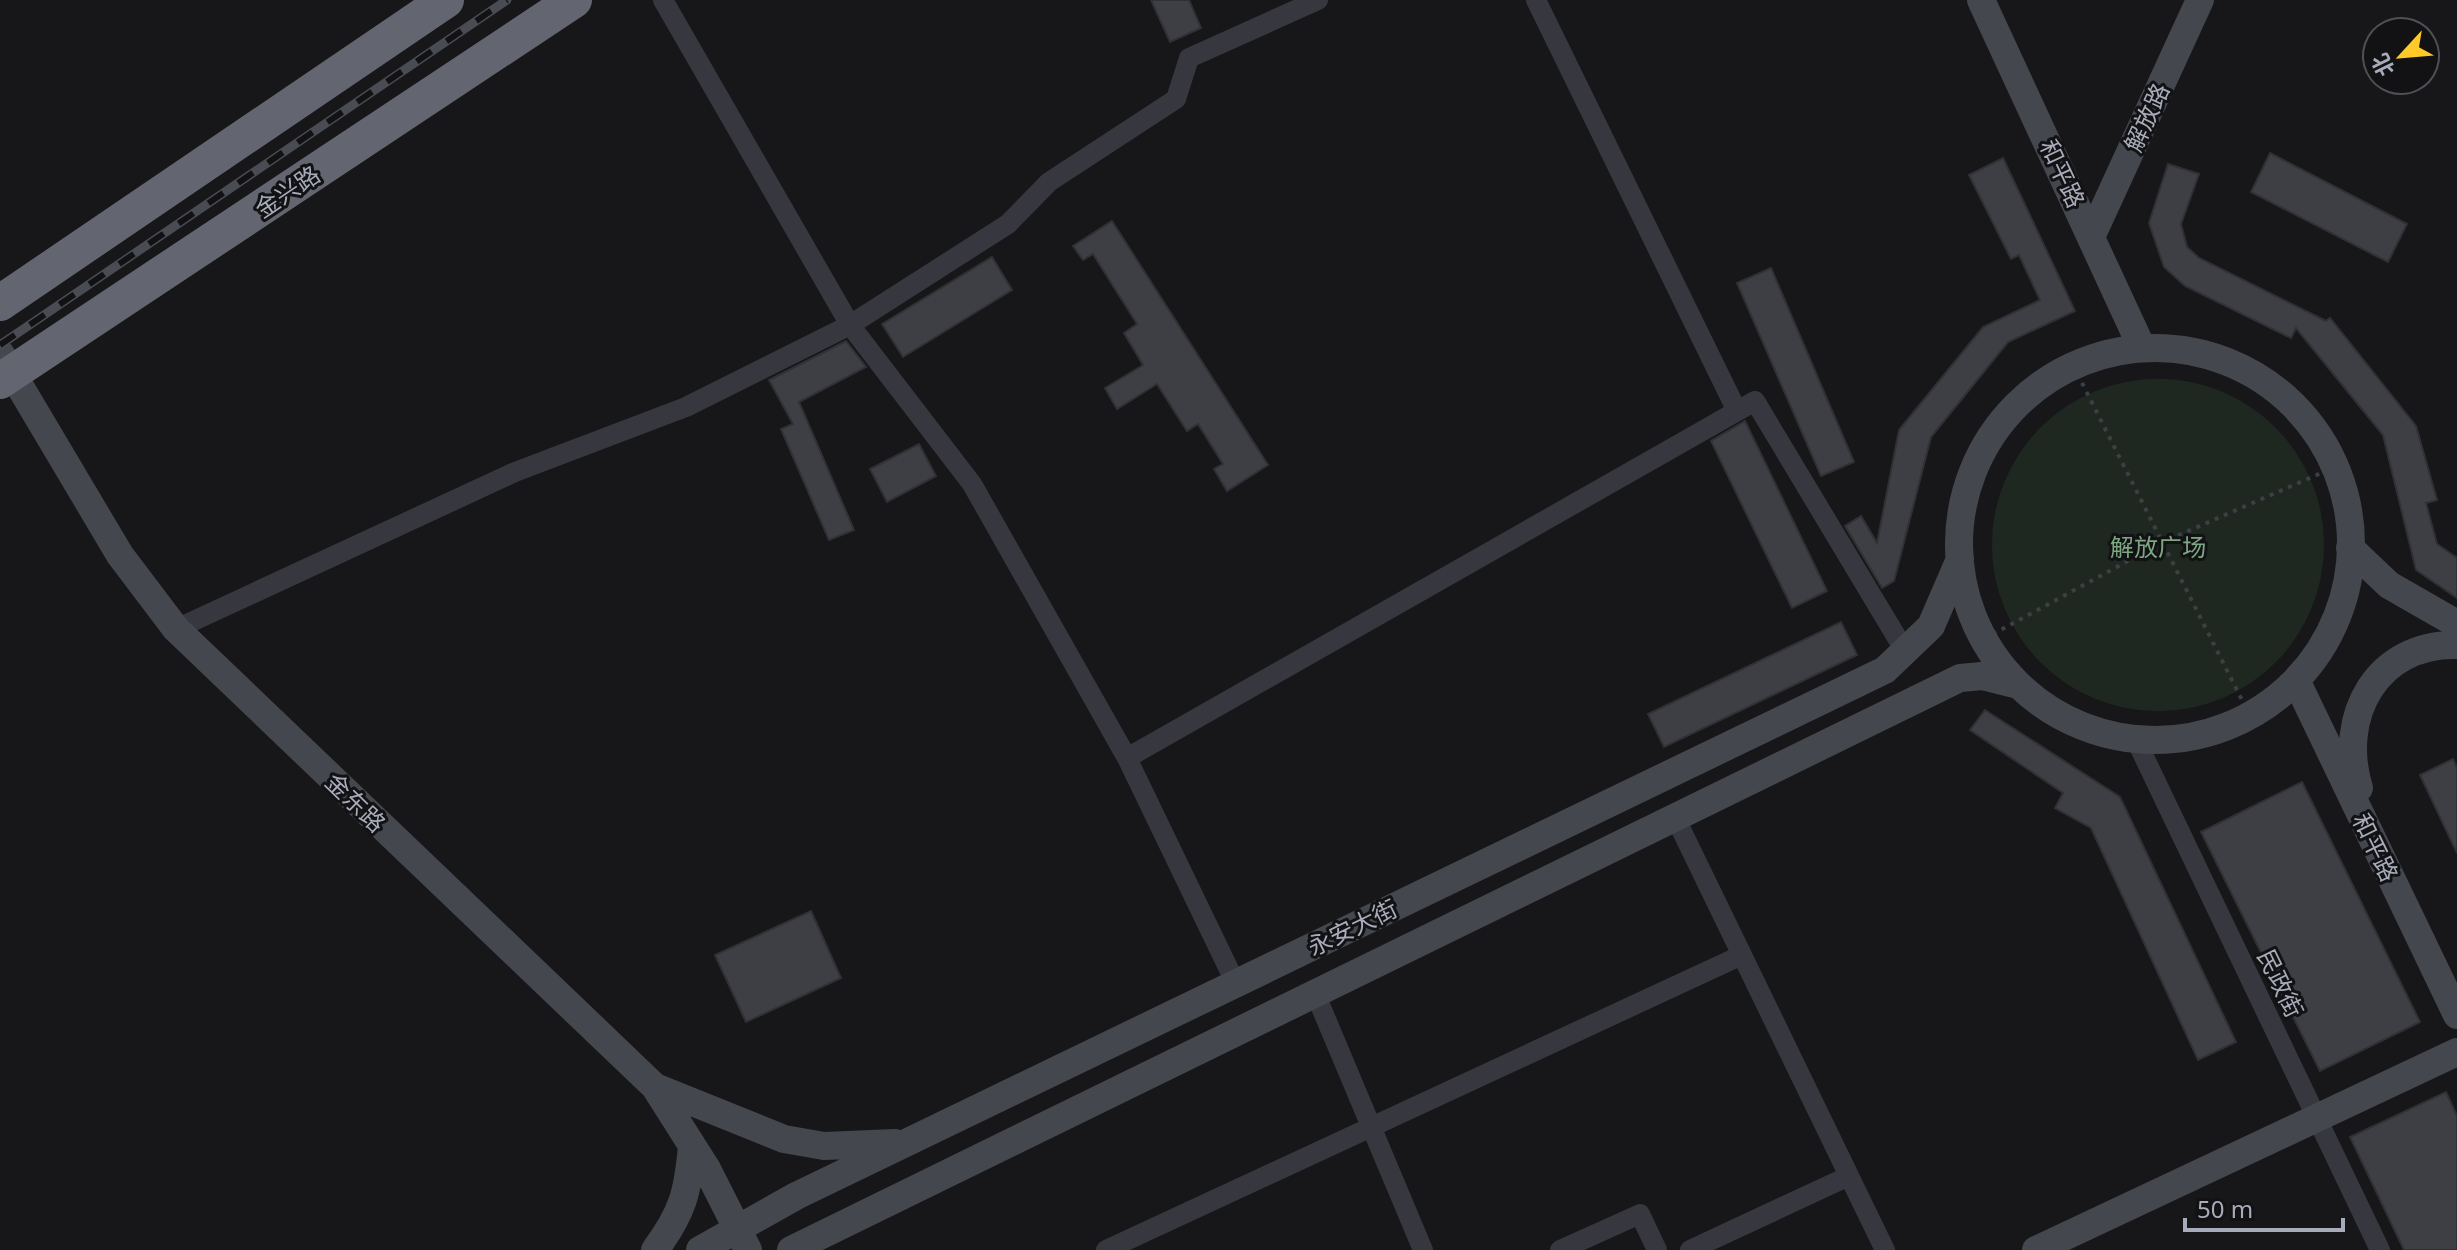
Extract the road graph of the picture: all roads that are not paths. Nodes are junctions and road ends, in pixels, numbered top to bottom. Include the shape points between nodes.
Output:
1 (446, 0) edge
2 (574, 0) edge
3 (663, 0) edge
4 (1318, 0) edge
5 (1536, 0) edge
6 (1981, 0) edge
7 (2200, 0) edge
8 (2092, 235) junction
9 (0, 303) edge
10 (850, 325) junction
11 (2142, 348) junction
12 (4, 369) edge
13 (1737, 411) junction
14 (2350, 548) junction
15 (1960, 559) junction
16 (2457, 624) edge
17 (176, 629) junction
18 (2457, 645) edge
19 (1905, 651) junction
20 (2296, 680) junction
21 (2018, 685) junction
22 (2135, 738) junction
23 (1127, 758) junction
24 (1675, 817) junction
25 (2381, 857) junction
26 (1742, 955) junction
27 (1236, 984) junction
28 (1315, 993) junction
29 (2457, 1015) edge
30 (2457, 1052) edge
31 (655, 1087) junction
32 (2317, 1118) junction
33 (1373, 1125) junction
34 (908, 1142) junction
35 (692, 1146) junction
36 (1849, 1176) junction
37 (742, 1240) edge
38 (655, 1250) edge
39 (700, 1250) edge
40 (791, 1250) edge
41 (1106, 1250) edge
42 (1423, 1250) edge
43 (1560, 1250) edge
44 (1657, 1250) edge
45 (1690, 1250) edge
46 (1885, 1250) edge
47 (2036, 1250) edge
48 (2380, 1250) edge

1 - 9 highway
2 - 12 highway, 金兴路
3 - 10 street
4 - 10 street via 1189,58 1176,99 1049,182 1008,224
5 - 13 street
6 - 8 main road, 和平路
7 - 8 main road, 解放路
8 - 11 main road, 和平路
10 - 17 street via 686,407 515,472
10 - 23 street via 972,484
11 - 14 main road via 2182,349 2221,359 2289,401 2316,432 2335,467 2346,503
11 - 15 main road via 2073,365 2017,403 1978,459 1966,491
12 - 17 main road, 金东路 via 120,555
13 - 19 street via 1755,401
13 - 23 street
14 - 16 main road via 2389,585
14 - 20 main road via 2336,618
15 - 19 main road, 永安大街 via 1931,626
15 - 21 main road via 1965,593 1984,639
17 - 31 main road, 金东路
18 - 25 main road via 2425,646 2401,658 2359,706 2351,737 2354,773
19 - 27 main road, 永安大街 via 1885,670
20 - 22 main road via 2250,716 2218,730 2185,738
20 - 25 main road, 和平路
21 - 22 main road via 2083,726
21 - 24 main road, 永安大街 via 1982,676 1960,678
22 - 32 street, 民政街
23 - 27 street
24 - 26 street
24 - 28 main road, 永安大街
25 - 29 main road, 和平路
26 - 33 street
26 - 36 street
27 - 34 main road, 永安大街
28 - 33 street
28 - 40 main road, 永安大街
30 - 32 main road
31 - 34 main road via 784,1139 824,1146
31 - 35 main road, 金东路
32 - 47 main road
32 - 48 street, 民政街
33 - 41 street
33 - 42 street
34 - 37 main road, 永安大街 via 796,1196
35 - 37 main road, 金东路
35 - 38 main road via 688,1192
36 - 45 street
36 - 46 street
37 - 39 main road, 永安大街
43 - 44 street via 1640,1214

